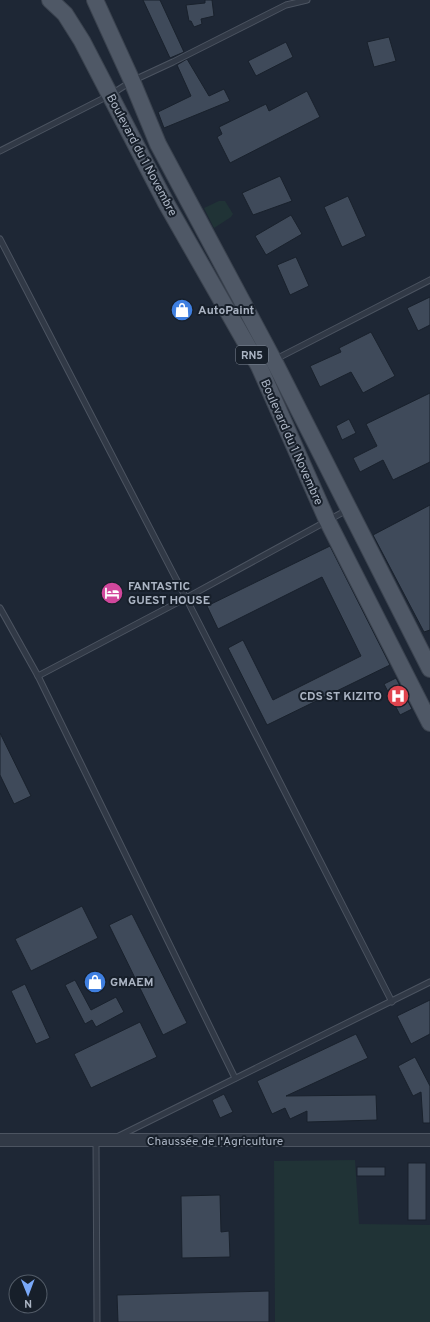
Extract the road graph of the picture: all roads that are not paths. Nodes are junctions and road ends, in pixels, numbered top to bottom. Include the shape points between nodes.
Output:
1 (50, 0) edge
2 (95, 0) edge
3 (307, 0) edge
4 (132, 81) junction
5 (110, 95) junction
6 (0, 151) edge
7 (182, 193) junction
8 (166, 203) junction
9 (0, 239) edge
10 (430, 280) edge
11 (266, 364) junction
12 (348, 509) junction
13 (327, 520) junction
14 (186, 598) junction
15 (0, 608) edge
16 (430, 668) edge
17 (38, 676) junction
18 (430, 721) edge
19 (430, 982) edge
20 (392, 1002) junction
21 (236, 1078) junction
22 (0, 1140) edge
23 (430, 1140) edge
24 (102, 1141) junction
25 (97, 1322) edge

1 - 5 main road, Boulevard du 1 Novembre / RN5 via 65,14
2 - 4 main road, Boulevard du 1 Novembre / RN5
3 - 4 lane via 286,5
4 - 5 lane
4 - 7 main road, Boulevard du 1 Novembre / RN5
5 - 6 lane
5 - 8 main road, Boulevard du 1 Novembre / RN5
7 - 8 main road
7 - 11 main road, Boulevard du 1 Novembre / RN5
8 - 11 main road, Boulevard du 1 Novembre / RN5
9 - 14 lane
10 - 11 lane
11 - 12 main road, Boulevard du 1 Novembre / RN5
11 - 13 main road, Boulevard du 1 Novembre / RN5
12 - 13 lane
12 - 16 main road, Boulevard du 1 Novembre / RN5
13 - 14 lane
13 - 18 main road, Boulevard du 1 Novembre / RN5
14 - 17 lane
14 - 20 lane
15 - 17 lane
17 - 21 lane
19 - 20 lane
20 - 21 lane
21 - 24 lane
22 - 24 street, Chaussée de l'Agriculture
23 - 24 street, Chaussée de l'Agriculture
24 - 25 lane

